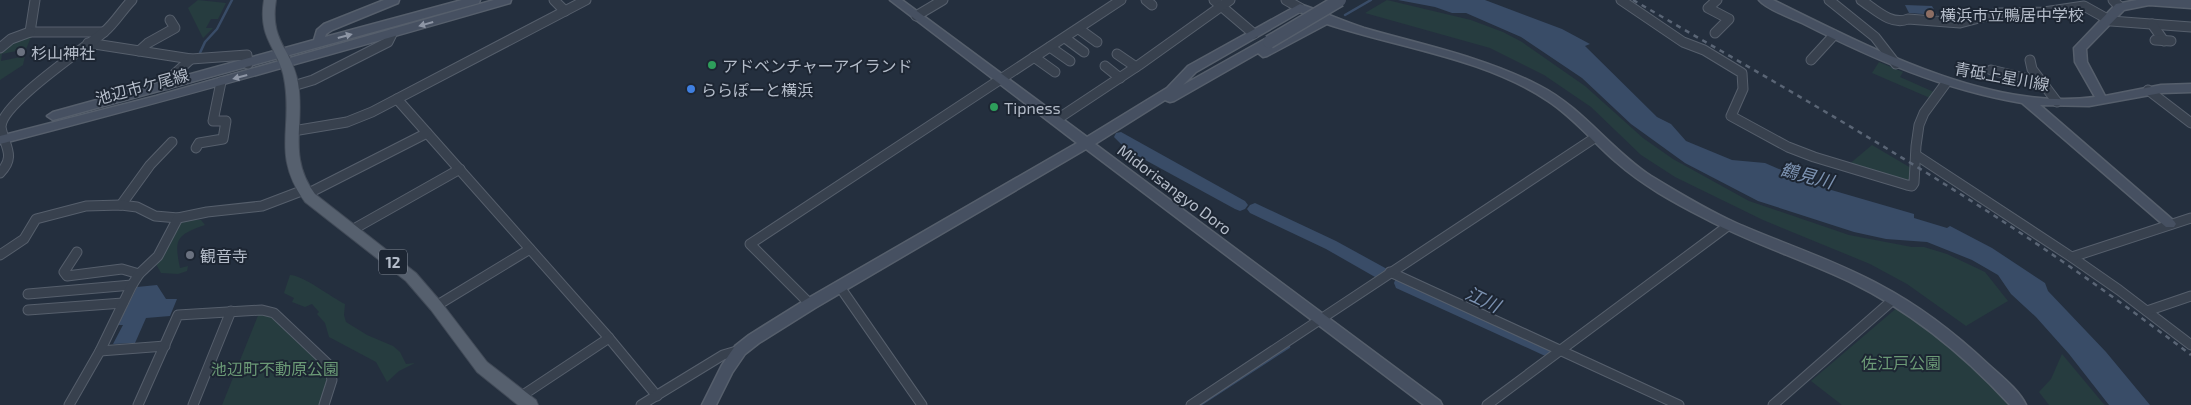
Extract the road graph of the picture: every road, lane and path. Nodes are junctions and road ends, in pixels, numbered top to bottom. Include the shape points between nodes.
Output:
1 (35, 0) edge
2 (132, 0) edge
3 (270, 0) edge
4 (394, 0) edge
5 (475, 0) edge
6 (506, 0) edge
7 (554, 0) edge
8 (586, 0) edge
9 (895, 0) edge
10 (943, 0) edge
11 (1121, 0) edge
12 (1214, 0) edge
13 (1230, 0) edge
14 (1286, 0) edge
15 (1328, 0) edge
16 (1340, 0) edge
17 (1621, 0) edge
18 (1716, 0) edge
19 (1764, 0) edge
20 (1829, 0) edge
21 (1862, 0) edge
22 (2116, 3) edge
23 (2191, 4) edge
24 (1221, 6) junction
25 (1300, 8) junction
26 (565, 11) junction
27 (916, 16) junction
28 (170, 20) dead end
29 (1325, 20) junction
30 (2106, 20) junction
31 (2152, 24) junction
32 (2191, 27) edge
33 (1078, 28) junction
34 (30, 32) junction
35 (104, 32) junction
36 (1715, 33) dead end
37 (392, 34) junction
38 (1834, 35) junction
39 (1065, 38) junction
40 (1262, 38) junction
41 (2163, 41) dead end
42 (1097, 42) dead end
43 (88, 43) junction
44 (320, 43) junction
45 (1050, 47) junction
46 (0, 48) edge
47 (139, 51) junction
48 (1084, 52) dead end
49 (1117, 54) dead end
50 (1034, 57) junction
51 (284, 59) junction
52 (191, 60) junction
53 (1070, 60) dead end
54 (1811, 60) dead end
55 (2030, 60) dead end
56 (248, 64) junction
57 (1896, 64) junction
58 (1105, 66) dead end
59 (1136, 67) junction
60 (1991, 70) dead end
61 (1055, 72) dead end
62 (1000, 78) junction
63 (1120, 78) junction
64 (221, 82) junction
65 (2041, 82) junction
66 (1946, 83) junction
67 (167, 85) junction
68 (292, 86) junction
69 (2191, 88) edge
70 (2148, 90) junction
71 (1172, 95) junction
72 (397, 99) junction
73 (2025, 99) junction
74 (2102, 100) junction
75 (2057, 102) junction
76 (1056, 120) junction
77 (2191, 123) edge
78 (293, 131) junction
79 (1, 132) edge
80 (427, 132) junction
81 (1596, 137) junction
82 (172, 142) dead end
83 (1087, 143) junction
84 (196, 148) dead end
85 (1916, 155) junction
86 (460, 169) junction
87 (2, 170) edge
88 (305, 192) junction
89 (121, 205) junction
90 (178, 218) junction
91 (2191, 218) edge
92 (2170, 224) junction
93 (1729, 225) junction
94 (352, 230) junction
95 (530, 249) junction
96 (77, 252) dead end
97 (1, 256) edge
98 (2072, 257) junction
99 (1390, 272) junction
100 (139, 274) junction
101 (132, 284) junction
102 (840, 287) junction
103 (28, 294) dead end
104 (2191, 296) edge
105 (1894, 299) junction
106 (123, 303) junction
107 (810, 304) junction
108 (436, 306) junction
109 (28, 310) dead end
110 (231, 312) junction
111 (2147, 312) junction
112 (1320, 319) junction
113 (609, 338) junction
114 (2191, 345) edge
115 (165, 346) junction
116 (740, 350) junction
117 (100, 351) junction
118 (1561, 351) junction
119 (657, 396) junction
120 (525, 401) edge
121 (918, 404) edge
122 (69, 405) edge
123 (138, 405) edge
124 (193, 405) edge
125 (324, 405) edge
126 (641, 405) edge
127 (709, 405) edge
128 (1191, 405) edge
129 (1435, 405) edge
130 (1488, 405) edge
131 (1679, 405) edge
132 (1773, 405) edge
133 (2019, 405) edge

1 - 34 street
2 - 35 street
3 - 51 main road, 12 via 270,29 275,46
4 - 44 street via 328,26 321,31
44 -> 5 street
6 -> 37 street
7 - 26 street
8 - 26 street
9 - 27 street, Midorisangyo Doro
10 - 27 street
11 - 33 street
12 - 24 street
13 - 24 street
14 - 25 street
15 - 40 street
16 - 40 street, bridge
17 - 85 street via 1684,42 1742,73 1740,103 1731,116 1763,134 1840,166 1910,186 1914,183
18 - 36 street via 1708,8 1729,19
19 - 38 street, 青砥上星川線
20 - 57 street via 1867,30 1890,52
21 - 30 street via 1893,21 1900,22 1908,19 1960,23 1998,13 2044,12 2077,6 2084,6
22 - 23 street
22 - 30 street
24 - 40 street
24 - 59 street
25 - 29 street
25 - 40 street
26 - 72 street
27 - 62 street, Midorisangyo Doro
28 - 47 street via 175,28
29 - 71 street via 1214,81
29 - 81 street via 1453,55 1538,90 1556,101
30 - 31 street
30 - 74 street via 2080,48 2082,62
31 - 32 street
31 - 41 street
33 - 39 street
33 - 42 street
34 - 35 street
34 - 46 street via 11,39
35 - 43 street
37 - 51 street
37 - 68 street via 388,42 313,80
38 - 54 street
38 - 57 street, 青砥上星川線
39 - 45 street
39 - 48 street
40 - 71 street
40 - 71 street via 1192,69
43 - 47 street
43 - 79 street via 20,100
44 - 51 street
45 - 50 street
45 - 53 street
47 - 52 street
49 - 59 street
50 - 61 street
50 - 62 street
51 - 56 street, 池辺市ケ尾線
51 -> 64 street, 池辺市ケ尾線
51 - 68 main road, 12
52 - 56 street via 247,55
52 - 67 street via 170,78
55 - 65 street
56 - 67 street, 池辺市ケ尾線
57 - 66 street, 青砥上星川線
58 - 63 street
59 - 63 street
60 - 65 street
62 - 76 street, Midorisangyo Doro
62 - 107 street via 750,244
63 - 76 street
64 - 79 street, 池辺市ケ尾線
64 - 84 street via 214,121 226,121 223,138 199,142
65 - 75 street
66 - 73 street, 青砥上星川線
66 - 85 street via 1919,125
67 - 79 street, 池辺市ケ尾線
68 - 78 main road, 12
69 - 70 street, 青砥上星川線
70 - 74 street, 青砥上星川線
70 - 77 street
71 - 83 street
72 - 78 street via 352,121
72 - 80 street
73 - 75 street, 青砥上星川線
73 - 92 street
74 - 75 street, 青砥上星川線
76 - 83 street, Midorisangyo Doro
78 - 88 main road, 12 via 293,169
79 - 87 street via 10,152
80 - 86 street
80 - 88 street
81 - 93 street via 1636,172
81 - 99 street
82 - 89 street via 150,165
83 - 102 street
83 - 112 street, Midorisangyo Doro
85 - 98 street
86 - 94 street
86 - 95 street
88 - 90 street via 256,207 193,213
88 - 94 main road, 12
89 - 90 street via 137,207 155,216
89 - 97 street via 86,206 36,219 24,239
90 - 100 street via 158,256
91 - 92 street
92 - 98 street
93 - 105 street
93 - 118 street
94 - 108 main road, 12 via 403,270
95 - 108 street
95 - 113 street
96 - 100 street via 64,272 67,276 122,269
98 - 111 street
99 - 112 street
99 - 118 street
100 - 101 street
101 - 103 street
101 - 106 street
102 - 107 street
102 - 121 street
104 - 111 street
105 - 132 street
105 - 133 street via 1955,343
106 - 109 street
106 - 117 street
107 - 116 street
108 - 120 main road, 12 via 482,368
110 - 115 street via 178,315
110 - 124 street
110 - 125 street via 262,310 274,313 329,365 333,382
111 - 114 street
112 - 128 street
112 - 129 street, Midorisangyo Doro
113 - 119 street
113 - 120 street
115 - 117 street
115 - 123 street
116 - 119 street via 723,355
116 - 127 street
117 - 122 street
118 - 130 street
118 - 131 street
119 - 126 street

